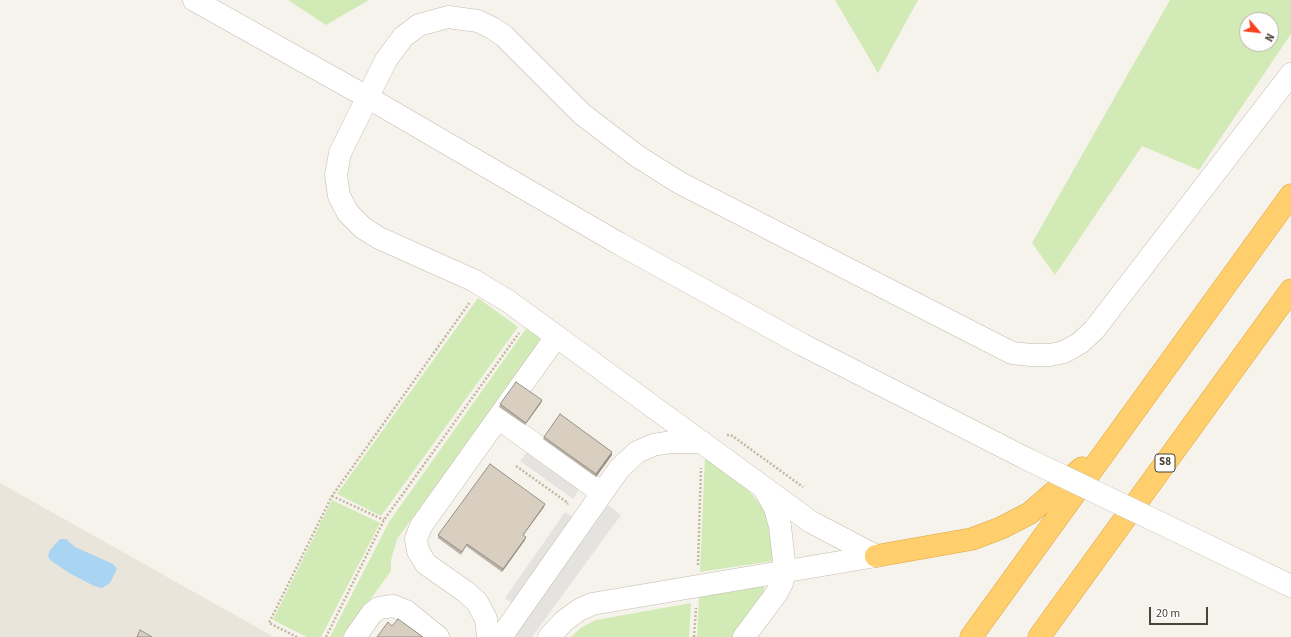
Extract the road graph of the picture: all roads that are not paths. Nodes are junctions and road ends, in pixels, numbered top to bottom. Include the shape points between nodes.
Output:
1 (194, 0) edge
2 (1291, 74) edge
3 (367, 97) junction
4 (1291, 195) edge
5 (1291, 290) edge
6 (556, 337) junction
7 (498, 418) junction
8 (1114, 440) junction
9 (702, 453) junction
10 (762, 487) junction
11 (601, 492) junction
12 (876, 556) junction
13 (785, 570) junction
14 (1291, 586) edge
15 (355, 637) edge
16 (438, 637) edge
17 (488, 637) edge
18 (501, 637) edge
19 (550, 637) edge
20 (744, 637) edge
21 (971, 637) edge
22 (1038, 637) edge

1 - 3 street
2 - 3 street via 1094,330 1080,343 1064,352 1050,355 1012,353 680,183 606,134 582,114 504,36 478,21 448,17 419,25 403,37 386,60
3 - 6 street via 340,153 336,175 339,196 348,213 363,228 379,238 473,280 508,301
3 - 14 street, bridge via 618,243 803,345 1027,459
4 - 8 highway
5 - 22 highway, S8
6 - 7 street
6 - 9 street
7 - 11 street
7 - 17 street via 421,526 416,538 418,551 426,564 477,602 486,619
8 - 12 highway via 1030,513 1001,528 972,539
8 - 21 highway
9 - 10 street
9 - 11 street via 671,442 653,445 637,452 619,469
10 - 12 street via 811,522
10 - 13 street via 775,508 780,526
11 - 18 street
12 - 13 street
13 - 19 street via 592,604 564,621
13 - 20 street via 776,594
15 - 16 street via 376,610 393,606 406,612

